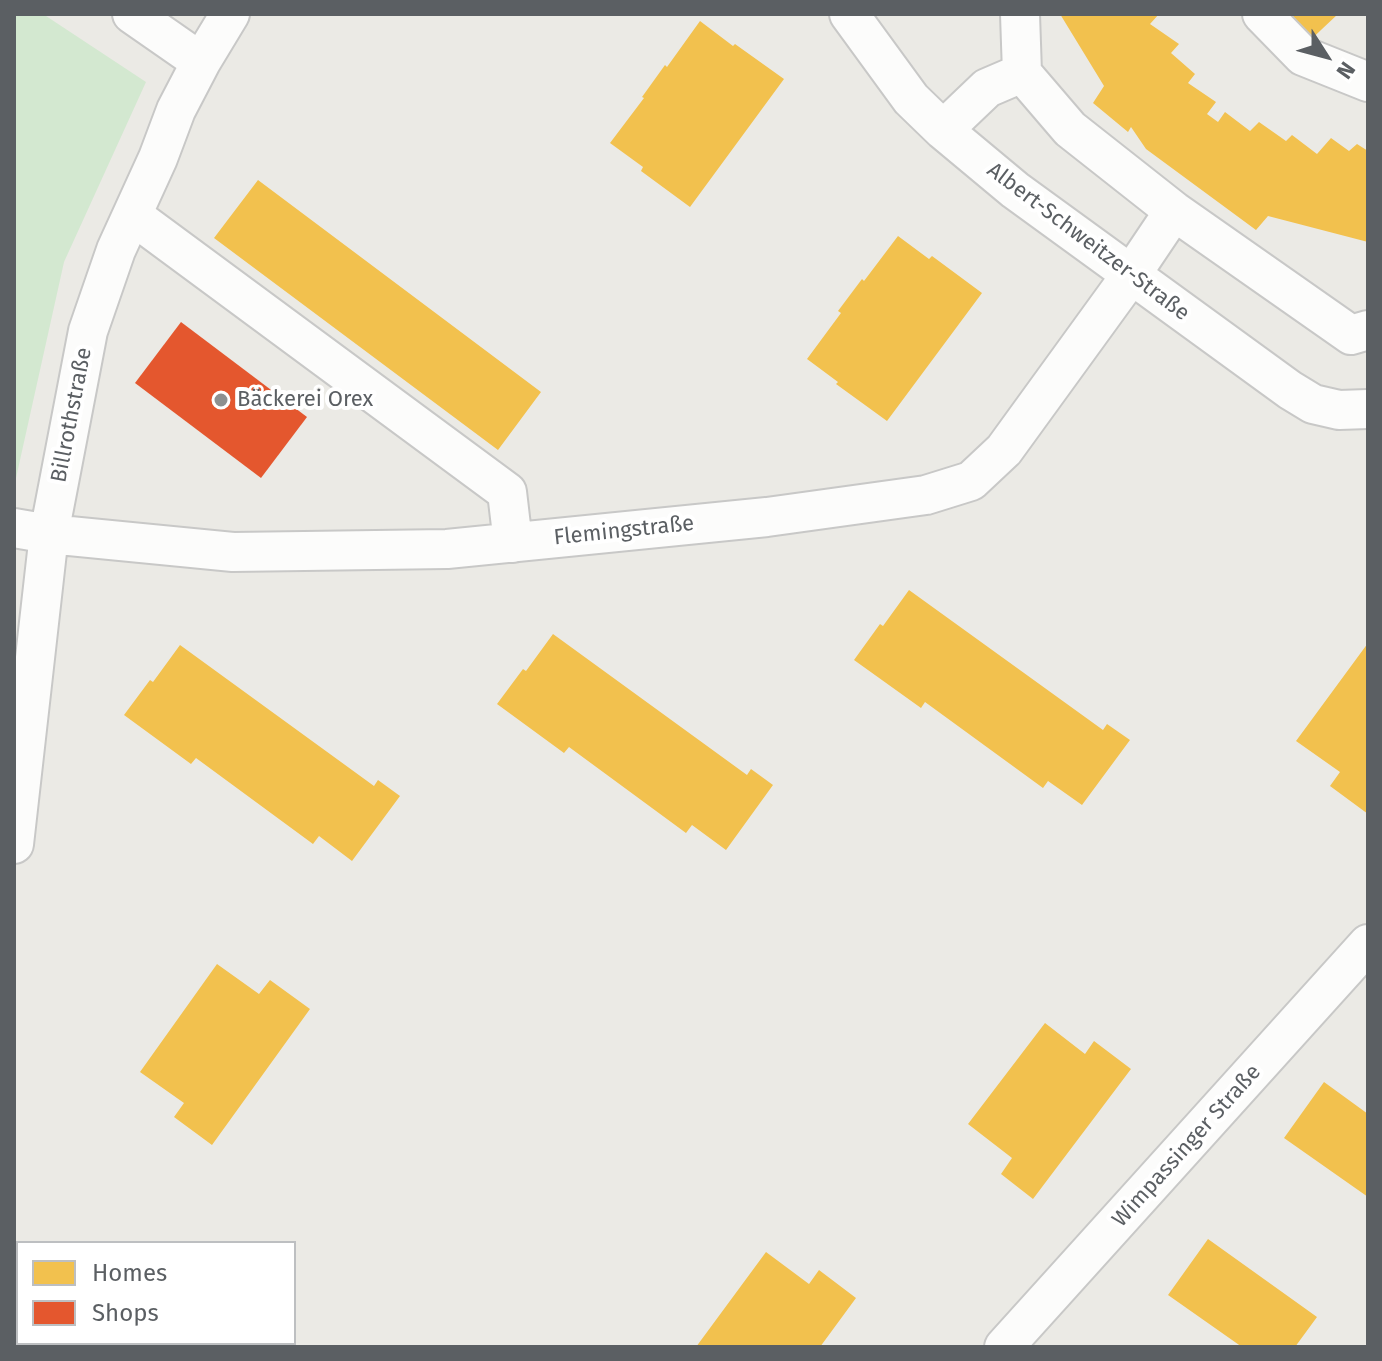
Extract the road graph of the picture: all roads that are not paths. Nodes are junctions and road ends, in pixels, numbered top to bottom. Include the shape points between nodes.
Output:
1 (132, 14) edge
2 (230, 14) edge
3 (849, 14) edge
4 (1020, 14) edge
5 (1262, 14) edge
6 (201, 62) junction
7 (1022, 73) junction
8 (1368, 82) edge
9 (943, 130) junction
10 (1174, 211) junction
11 (132, 215) junction
12 (1131, 275) junction
13 (1368, 330) edge
14 (1368, 409) edge
15 (32, 531) edge
16 (513, 543) junction
17 (14, 844) edge
18 (1368, 944) edge
19 (1004, 1347) edge

1 - 6 street
2 - 6 street, Billrothstraße
3 - 9 street, Albert-Schweitzer-Straße via 911,99
4 - 7 street
5 - 8 street via 1303,56
6 - 11 street, Billrothstraße
7 - 9 street via 987,88
7 - 10 street via 1070,129
9 - 12 street, Albert-Schweitzer-Straße
10 - 12 street, Flemingstraße
10 - 13 street via 1351,335
11 - 15 street, Billrothstraße via 88,331
11 - 16 street via 507,492
12 - 14 street, Albert-Schweitzer-Straße via 1313,404
12 - 16 street, Flemingstraße via 1004,450 971,481 926,495 767,517
15 - 16 street, Flemingstraße via 233,552
15 - 17 street, Billrothstraße
18 - 19 street, Wimpassinger Straße

